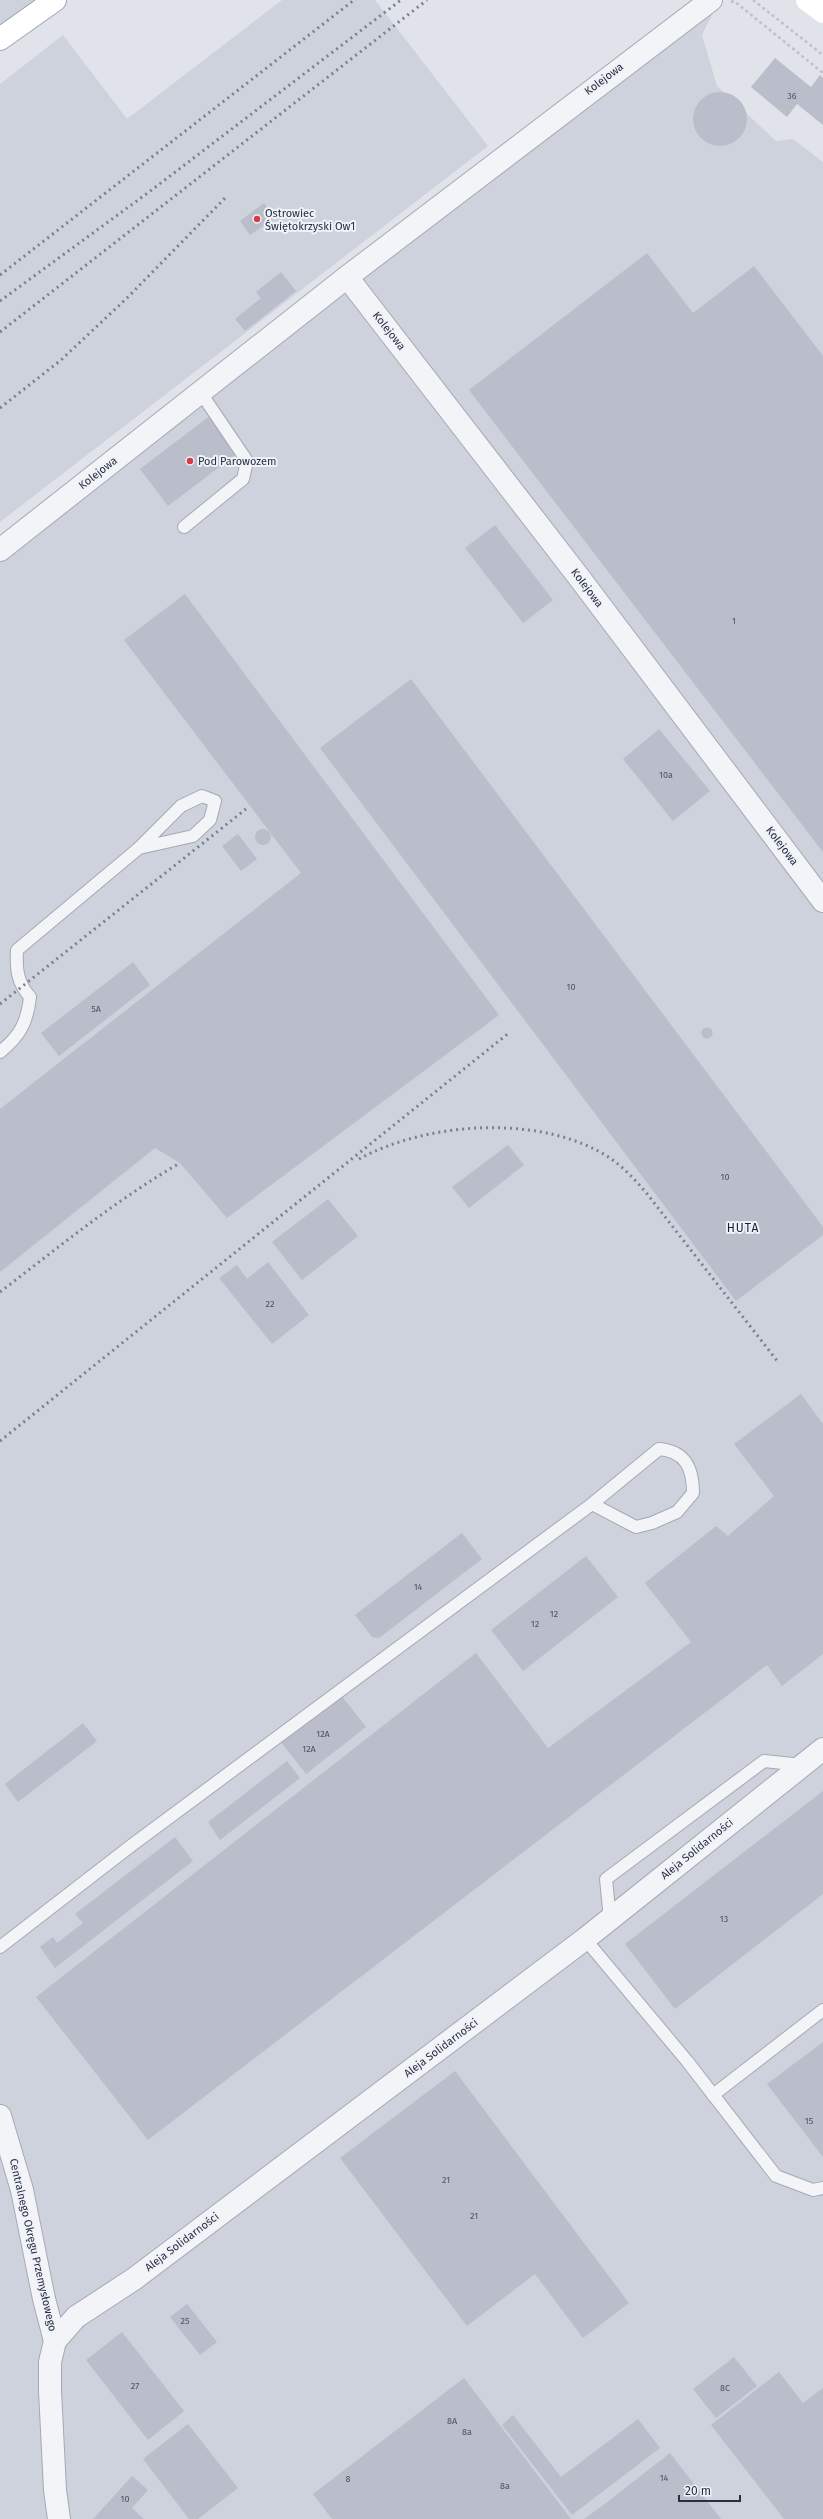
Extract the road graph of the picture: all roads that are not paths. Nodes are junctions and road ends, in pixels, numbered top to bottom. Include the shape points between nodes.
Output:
1 (55, 0) edge
2 (807, 0) edge
3 (719, 2) edge
4 (823, 12) edge
5 (0, 39) edge
6 (347, 277) junction
7 (201, 393) junction
8 (184, 527) dead end
9 (0, 550) edge
10 (139, 848) junction
11 (823, 901) edge
12 (0, 1052) edge
13 (592, 1504) junction
14 (823, 1748) edge
15 (802, 1765) junction
16 (610, 1919) junction
17 (585, 1939) junction
18 (0, 1947) edge
19 (823, 2010) edge
20 (713, 2095) junction
21 (0, 2116) edge
22 (823, 2188) edge
23 (55, 2341) junction
24 (59, 2519) edge

1 - 5 main road
2 - 4 main road
3 - 6 street, Kolejowa
6 - 7 street, Kolejowa
6 - 11 street, Kolejowa
7 - 8 lane via 247,461 243,479
7 - 9 street, Kolejowa
10 - 10 lane via 181,806 202,796 215,801 210,820 193,836
10 - 12 lane via 17,950 16,970 21,988 30,997 28,1016 15,1041
13 - 13 lane via 659,1449 678,1454 692,1470 693,1493 677,1512 652,1523 636,1527
13 - 18 lane via 132,1845
14 - 15 street, Aleja Solidarności
15 - 16 street, Aleja Solidarności
15 - 16 lane via 764,1761 606,1879
16 - 17 street, Aleja Solidarności
17 - 20 lane
17 - 23 street, Aleja Solidarności via 134,2279 76,2317
19 - 20 lane
20 - 22 lane via 776,2176 813,2190
21 - 23 street, Centralnego Okręgu Przemysłowego via 22,2190
23 - 24 street, Centralnego Okręgu Przemysłowego via 50,2362 50,2391

